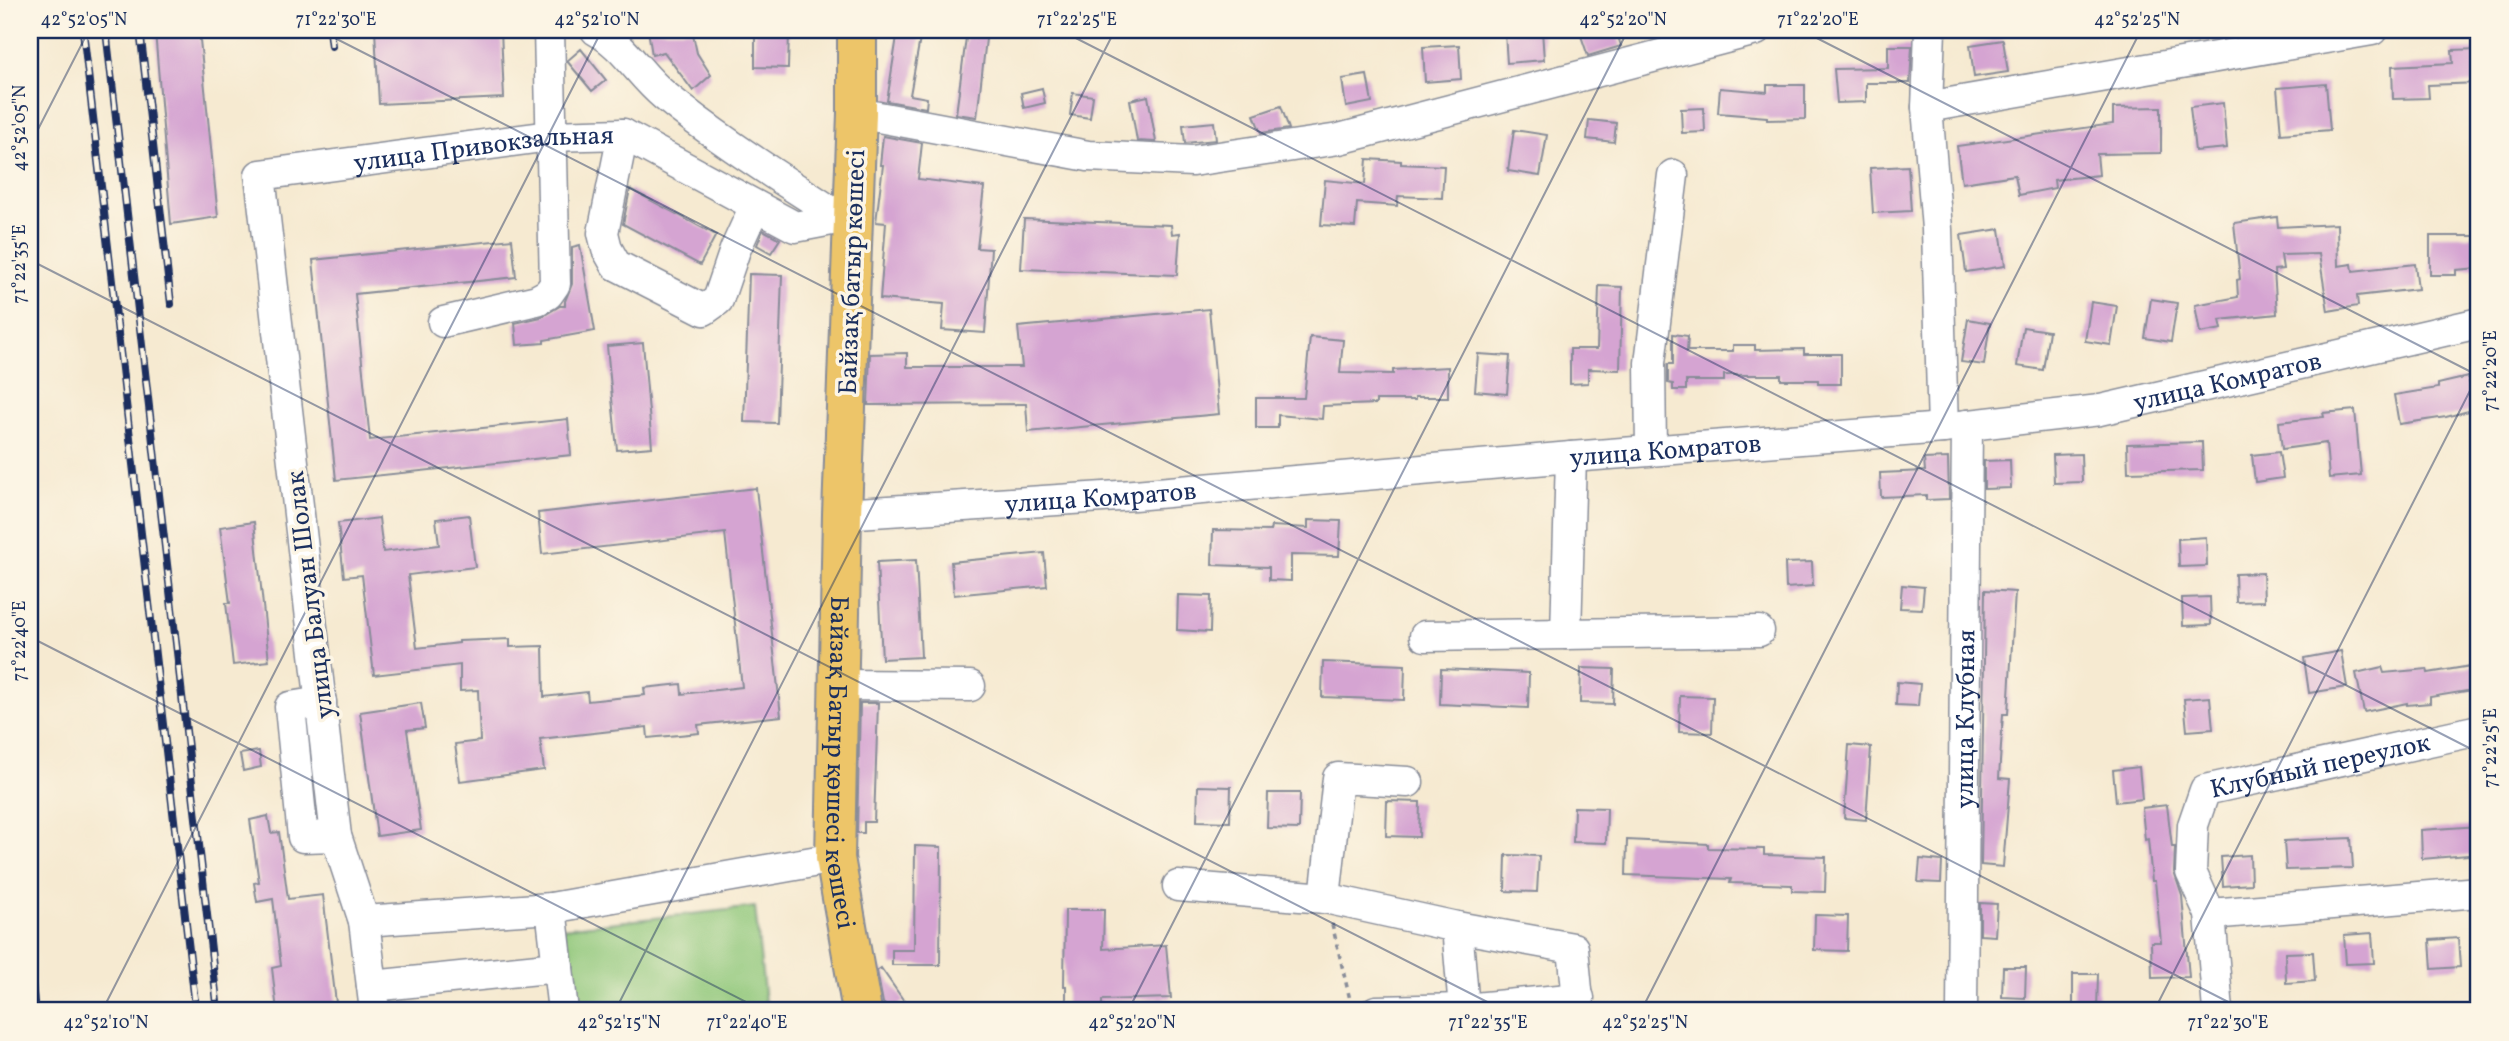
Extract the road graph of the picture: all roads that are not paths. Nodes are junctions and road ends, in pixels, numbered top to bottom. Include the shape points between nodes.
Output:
1 (549, 30) edge
2 (596, 30) edge
3 (857, 30) edge
4 (1756, 30) edge
5 (1930, 30) edge
6 (2372, 30) edge
7 (1927, 107) junction
8 (857, 113) junction
9 (623, 134) junction
10 (550, 136) junction
11 (260, 175) joint
12 (1673, 175) dead end
13 (755, 206) junction
14 (847, 217) junction
15 (443, 322) dead end
16 (2479, 323) edge
17 (1955, 426) junction
18 (1651, 450) junction
19 (1571, 457) junction
20 (842, 514) junction
21 (1759, 631) dead end
22 (1566, 634) junction
23 (1425, 636) dead end
24 (838, 685) junction
25 (970, 686) dead end
26 (2479, 730) edge
27 (1408, 782) dead end
28 (835, 858) junction
29 (1178, 886) dead end
30 (2479, 892) edge
31 (1325, 898) junction
32 (551, 908) junction
33 (2210, 914) junction
34 (364, 920) junction
35 (1457, 927) junction
36 (558, 967) junction
37 (373, 999) edge
38 (1579, 1005) edge
39 (1464, 1009) junction
40 (564, 1011) edge
41 (862, 1011) edge
42 (1376, 1011) edge
43 (1962, 1011) edge
44 (2218, 1011) edge

1 - 10 street
2 - 14 street via 702,124
3 - 8 main road, Байзақ батыр көшесі
4 - 8 street via 1339,139 1192,162 1088,156
5 - 7 street, улица Клубная
6 - 7 street
7 - 17 street, улица Клубная
8 - 14 main road, Байзақ батыр көшесі
9 - 10 street, улица Привокзальная
9 - 13 street, улица Привокзальная
9 - 13 street via 603,233 616,265 704,310 718,300
10 - 11 street, улица Привокзальная
10 - 15 street via 555,284 537,300
11 - 34 street, улица Балуан Шолак via 336,836
12 - 18 street via 1650,363
13 - 14 street, улица Привокзальная via 795,227
14 - 20 main road, Байзақ батыр көшесі
16 - 17 street, улица Комратов via 2100,410
17 - 18 street, улица Комратов
17 - 43 street, улица Клубная
18 - 19 street, улица Комратов
19 - 20 street, улица Комратов via 1134,495
19 - 22 street
20 - 24 main road, Байзақ Батыр қөшесі көшесі
21 - 22 street
22 - 23 street
24 - 25 street
24 - 28 main road, Байзақ Батыр қөшесі көшесі
26 - 33 street, Клубный переулок via 2205,790 2193,825 2191,872
27 - 31 street via 1338,778
28 - 32 street
28 - 41 main road, Байзақ Батыр қөшесі көшесі
29 - 31 street
30 - 33 street
31 - 35 street
32 - 34 street
32 - 36 street
33 - 44 street, Клубный переулок
34 - 37 street, улица Балуан Шолак
35 - 38 street via 1573,947
35 - 39 street
36 - 37 street
36 - 40 street
38 - 39 street
39 - 42 street

